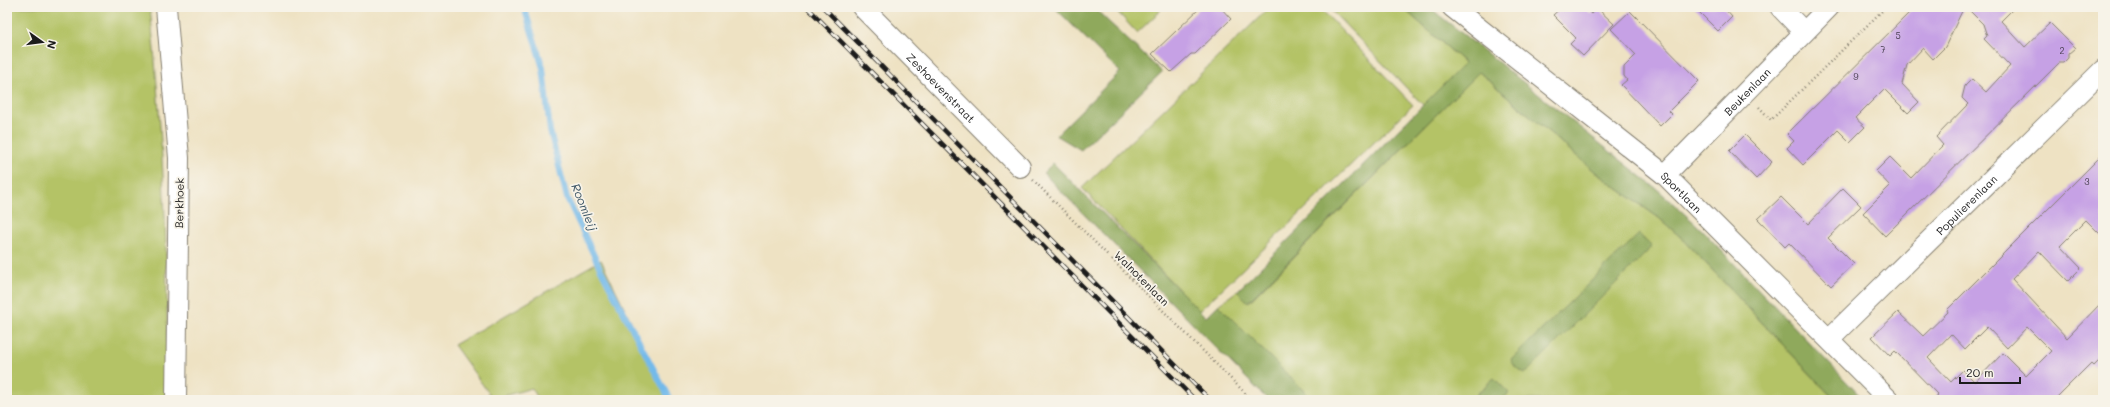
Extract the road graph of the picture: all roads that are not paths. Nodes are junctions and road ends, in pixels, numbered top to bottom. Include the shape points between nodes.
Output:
1 (166, 7) edge
2 (862, 7) edge
3 (1452, 7) edge
4 (1780, 7) edge
5 (1829, 7) edge
6 (1804, 32) junction
7 (2103, 70) edge
8 (1020, 167) road end
9 (1665, 174) junction
10 (1829, 339) junction
11 (176, 400) edge
12 (1889, 400) edge

1 - 11 street, Berkhoek via 180,158
2 - 8 street, Zeshoevenstraat
3 - 9 street, Sportlaan
4 - 6 street
5 - 6 street, Beukenlaan
6 - 9 street, Beukenlaan
7 - 10 street, Populierenlaan
9 - 10 street, Sportlaan
10 - 12 street, Sportlaan

